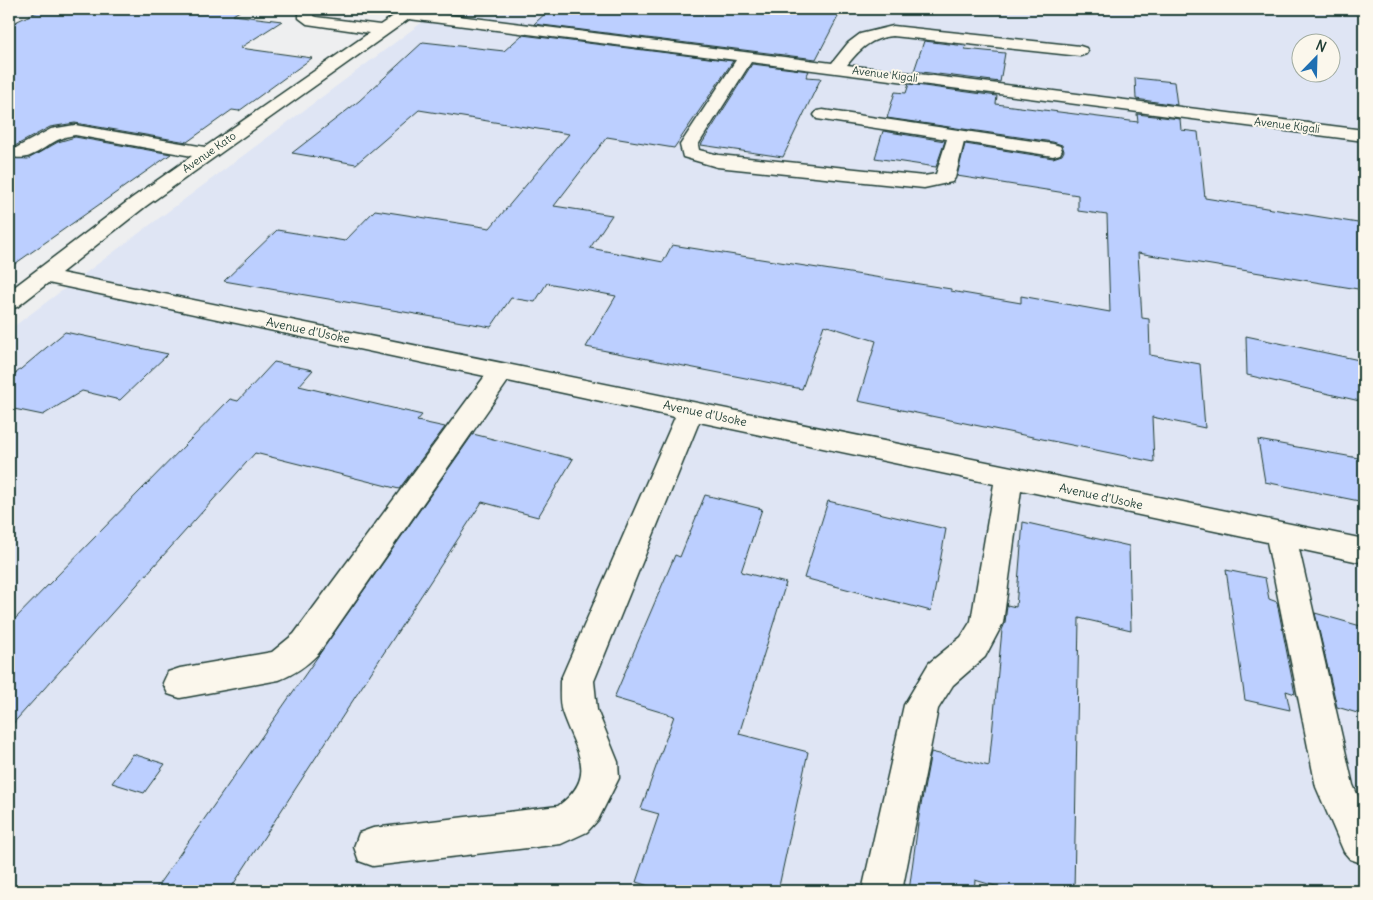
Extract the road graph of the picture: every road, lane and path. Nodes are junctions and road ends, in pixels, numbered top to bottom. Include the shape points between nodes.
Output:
1 (306, 9) edge
2 (410, 11) edge
3 (382, 30) junction
4 (1080, 51) dead end
5 (746, 57) junction
6 (836, 68) junction
7 (823, 116) dead end
8 (1364, 135) edge
9 (957, 136) junction
10 (1053, 150) dead end
11 (21, 153) dead end
12 (208, 153) junction
13 (45, 276) junction
14 (9, 302) edge
15 (502, 371) junction
16 (691, 410) junction
17 (1010, 477) junction
18 (1280, 533) junction
19 (1364, 550) edge
20 (180, 682) dead end
21 (1364, 845) edge
22 (373, 847) dead end
23 (882, 891) edge

1 - 3 street via 306,18 312,21
2 - 3 street, Avenue Kato
2 - 5 street, Avenue Kigali
3 - 12 street, Avenue Kato
4 - 6 street via 878,32 862,39
5 - 6 street, Avenue Kigali
5 - 9 street via 689,146 690,153 717,161 924,182 945,178
6 - 8 street, Avenue Kigali
7 - 9 street
9 - 10 street
11 - 12 street via 57,133 75,130
12 - 13 street, Avenue Kato
13 - 14 street, Avenue Kato
13 - 15 street, Avenue d'Usoke
15 - 16 street, Avenue d'Usoke
15 - 20 street via 306,644 279,665
16 - 17 street, Avenue d'Usoke
16 - 22 street via 577,681 579,710 600,762 601,778 585,807 561,825
17 - 18 street, Avenue d'Usoke
17 - 23 street via 987,623 973,647 941,674 921,705
18 - 19 street, Avenue d'Usoke
18 - 21 street via 1334,787

